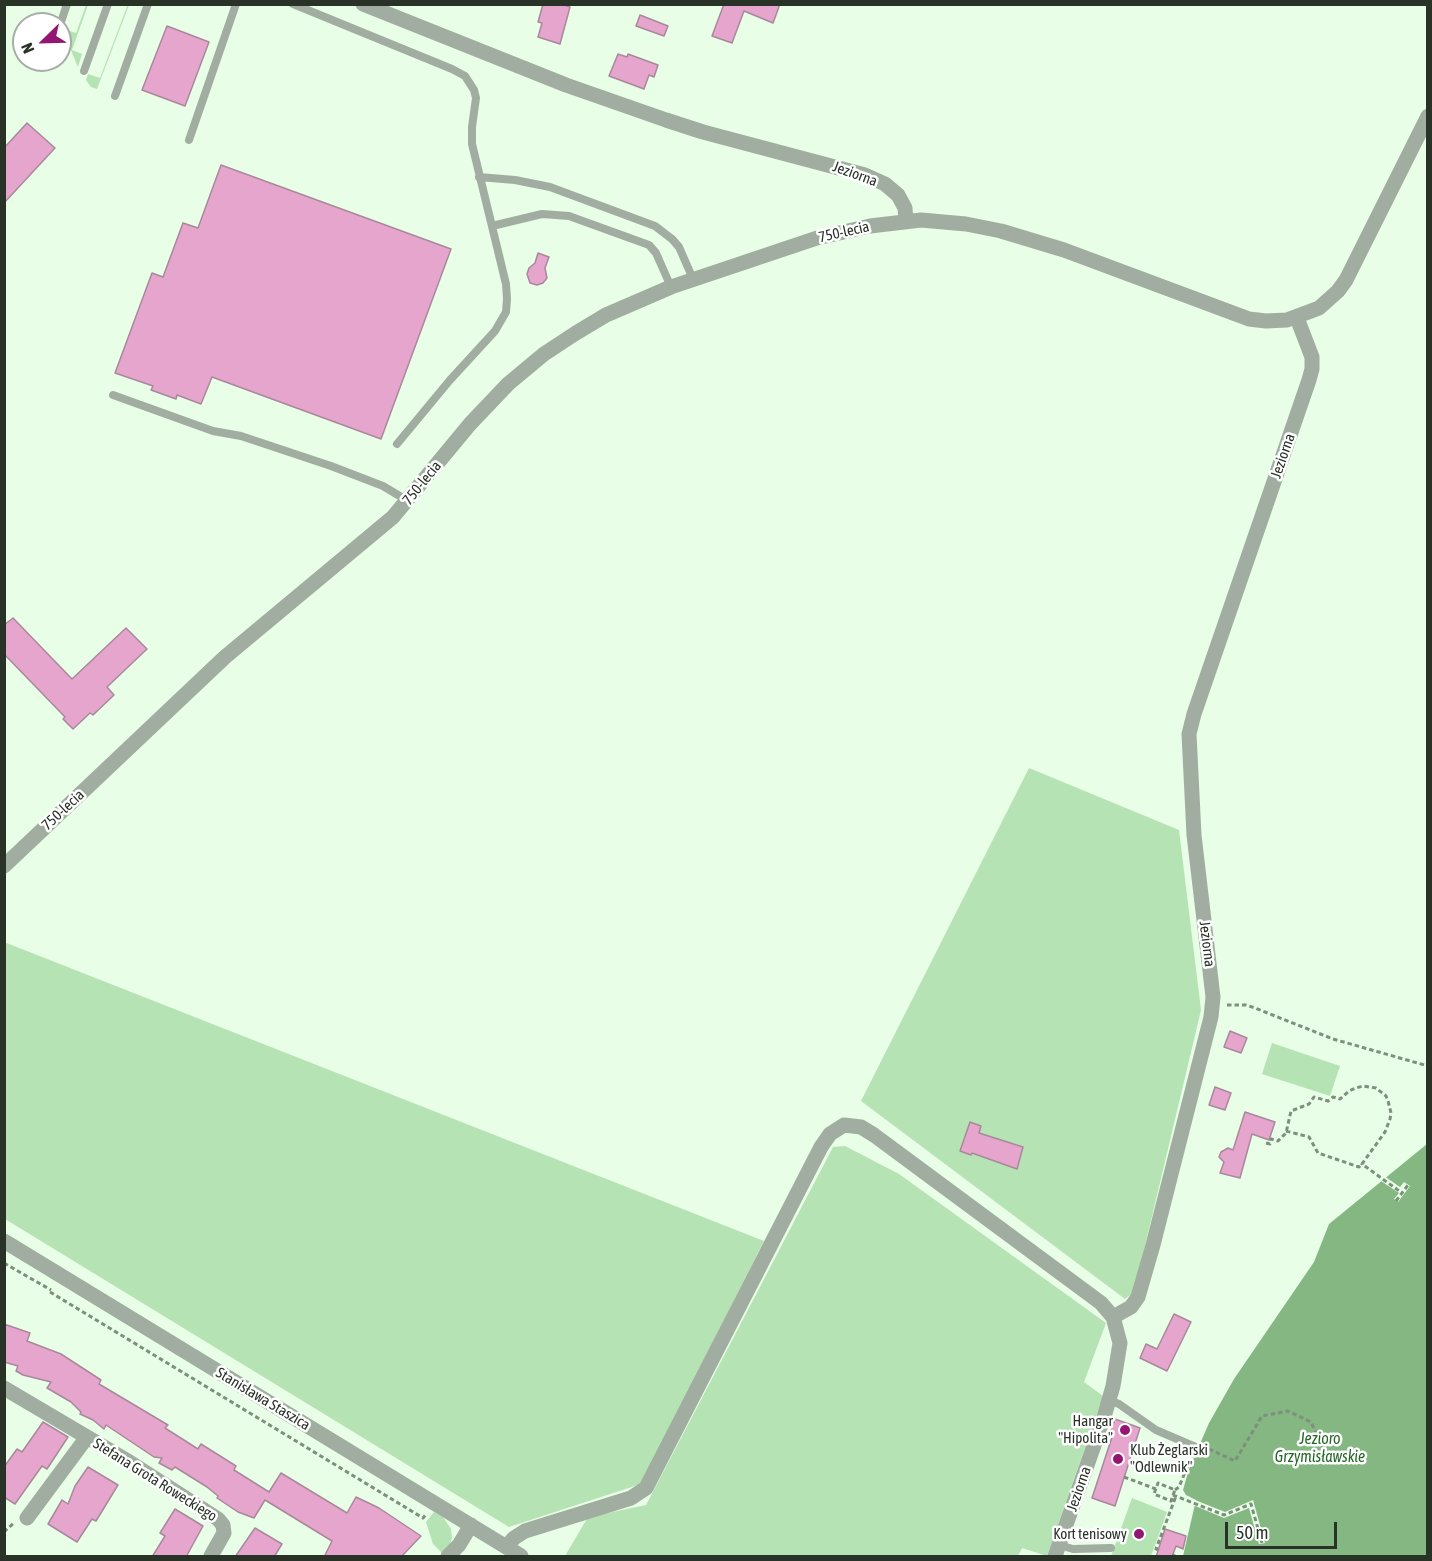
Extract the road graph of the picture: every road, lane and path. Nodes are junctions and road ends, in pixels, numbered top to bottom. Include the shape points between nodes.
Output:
1 (108, 4) edge
2 (148, 4) edge
3 (236, 4) edge
4 (293, 4) edge
5 (363, 4) edge
6 (84, 72) dead end
7 (115, 96) dead end
8 (1428, 116) edge
9 (189, 140) dead end
10 (479, 177) junction
11 (906, 221) junction
12 (492, 226) junction
13 (693, 279) junction
14 (671, 287) junction
15 (1297, 318) junction
16 (113, 395) dead end
17 (397, 444) dead end
18 (408, 501) junction
19 (4, 866) edge
20 (1213, 1006) junction
21 (1428, 1066) edge
22 (1286, 1131) junction
23 (1266, 1143) dead end
24 (1362, 1164) junction
25 (1408, 1185) dead end
26 (1402, 1193) junction
27 (1396, 1201) dead end
28 (6, 1253) edge
29 (53, 1286) dead end
30 (50, 1292) junction
31 (1113, 1317) junction
32 (4, 1388) edge
33 (1109, 1400) junction
34 (87, 1437) junction
35 (1208, 1447) dead end
36 (1196, 1448) joint
37 (1323, 1449) dead end
38 (1124, 1477) dead end
39 (1156, 1489) junction
40 (1175, 1490) junction
41 (1174, 1496) junction
42 (430, 1509) dead end
43 (27, 1518) dead end
44 (471, 1525) junction
45 (1262, 1543) dead end
46 (507, 1546) junction
47 (1111, 1548) dead end
48 (1158, 1550) dead end
49 (1057, 1551) edge
50 (211, 1557) edge
51 (448, 1557) edge
52 (521, 1557) edge

1 - 6 lane
2 - 7 lane
3 - 9 lane
4 - 10 lane via 465,76 476,98 471,136
5 - 11 street, Jeziorna via 566,86 703,132 864,175 898,195
8 - 15 street via 1346,280 1329,300
10 - 12 lane
10 - 13 lane via 550,187 655,226 679,247
11 - 13 street, 750-lecia via 834,233
11 - 15 street via 951,222 1001,231 1064,250 1249,319
12 - 14 lane via 542,214 569,216 649,245
12 - 17 lane via 506,284 506,312 501,323
13 - 14 street, 750-lecia
14 - 18 street, 750-lecia via 590,324 531,364 496,395
15 - 20 street, Jeziorna via 1312,357 1312,369 1189,734 1194,835
16 - 18 lane via 213,431 241,436 331,466 383,486
18 - 19 street, 750-lecia via 371,537 219,662
20 - 21 path via 1246,1005 1333,1039
20 - 31 street, Jeziorna via 1138,1297 1131,1308
22 - 23 path via 1278,1141 1271,1139 1270,1144
22 - 24 path via 1309,1137 1318,1153 1359,1167
22 - 24 path via 1291,1111 1305,1106 1314,1097 1340,1100 1356,1088 1376,1088 1386,1096 1390,1119
24 - 26 path
25 - 26 path
26 - 27 path
28 - 30 path
28 - 44 street, Stanisława Staszica
29 - 30 path
30 - 42 path via 423,1518
31 - 33 street, Jeziorna via 1120,1343
31 - 46 street via 1101,1303 874,1135 861,1127 844,1125 825,1140 646,1488 631,1498 525,1532
32 - 34 street, Stefana Grota Roweckiego
33 - 36 lane via 1156,1430
33 - 49 street, Jeziorna
34 - 43 street, Stefana Grota Roweckiego
34 - 50 street, Stefana Grota Roweckiego via 221,1522 224,1533
35 - 37 path via 1235,1461 1262,1416 1288,1411 1311,1422
36 - 40 path
38 - 39 path
39 - 40 path via 1158,1483
39 - 41 path via 1154,1494 1171,1501
40 - 41 path
41 - 45 path via 1224,1515 1251,1504
41 - 48 path
44 - 46 street, Stanisława Staszica
44 - 51 street
46 - 52 street, Stanisława Staszica
47 - 49 lane

